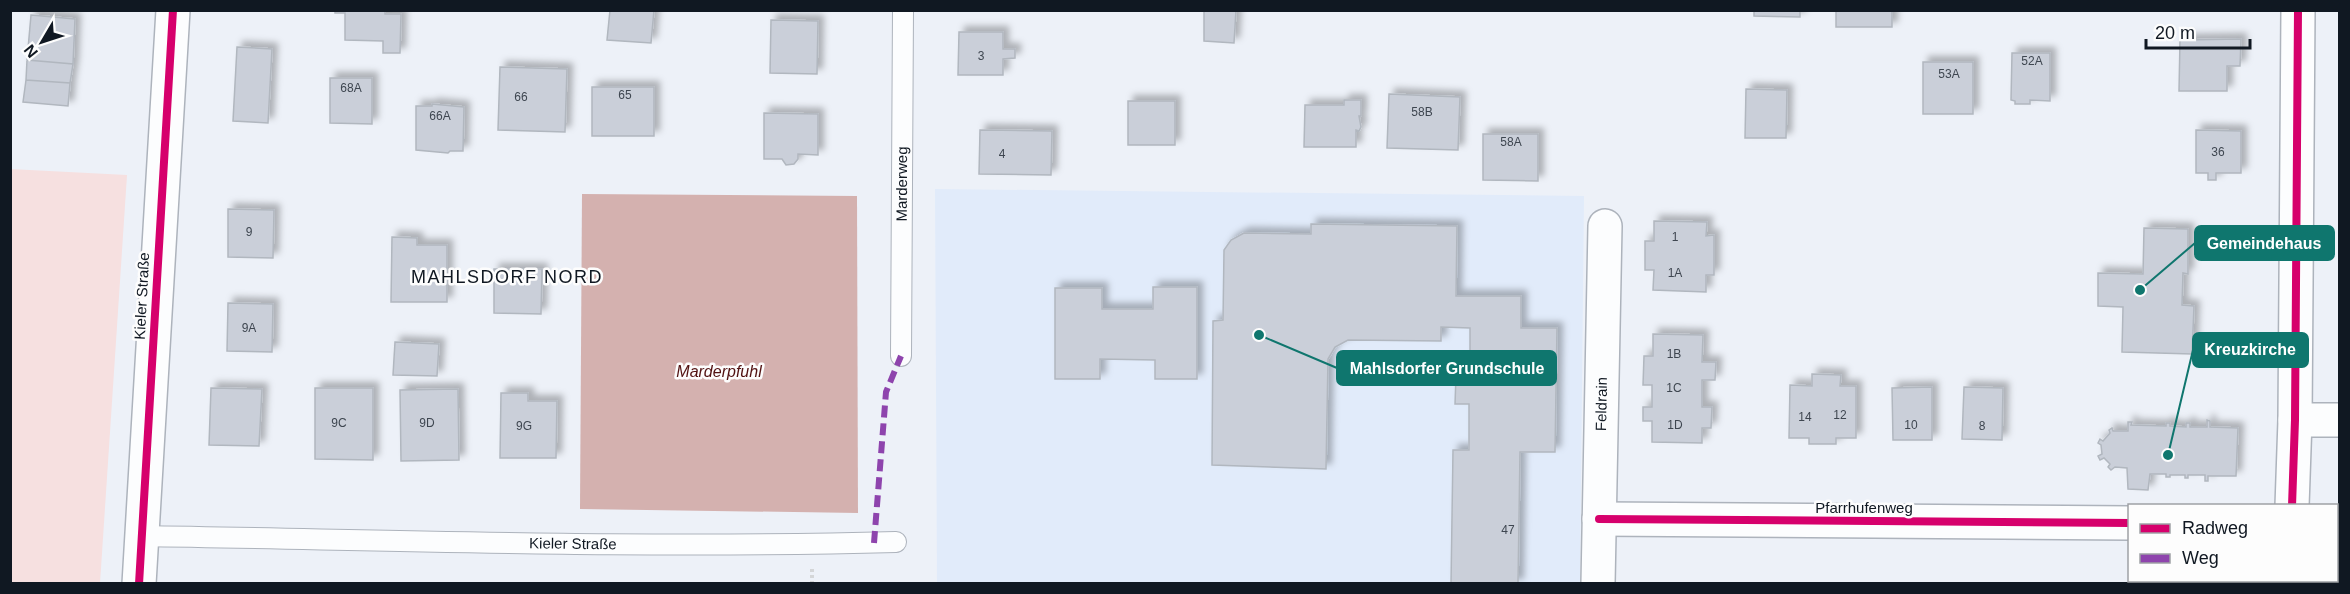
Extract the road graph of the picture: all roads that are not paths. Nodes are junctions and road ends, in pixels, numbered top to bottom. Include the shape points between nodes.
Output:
1 (173, 10) edge
2 (903, 10) edge
3 (2298, 10) edge
4 (1605, 226) dead end
5 (901, 356) dead end
6 (2295, 420) junction
7 (2340, 420) edge
8 (2292, 504) edge
9 (1599, 519) junction
10 (2128, 523) edge
11 (141, 536) junction
12 (896, 542) dead end
13 (139, 584) edge
14 (1598, 584) edge

1 - 11 street, Kieler Straße
2 - 5 lane, Marderweg
3 - 6 street
4 - 9 street, Feldrain
6 - 7 street
6 - 8 street
9 - 10 street, Pfarrhufenweg
9 - 14 street, Feldrain
11 - 12 lane, Kieler Straße via 589,543
11 - 13 street, Kieler Straße

